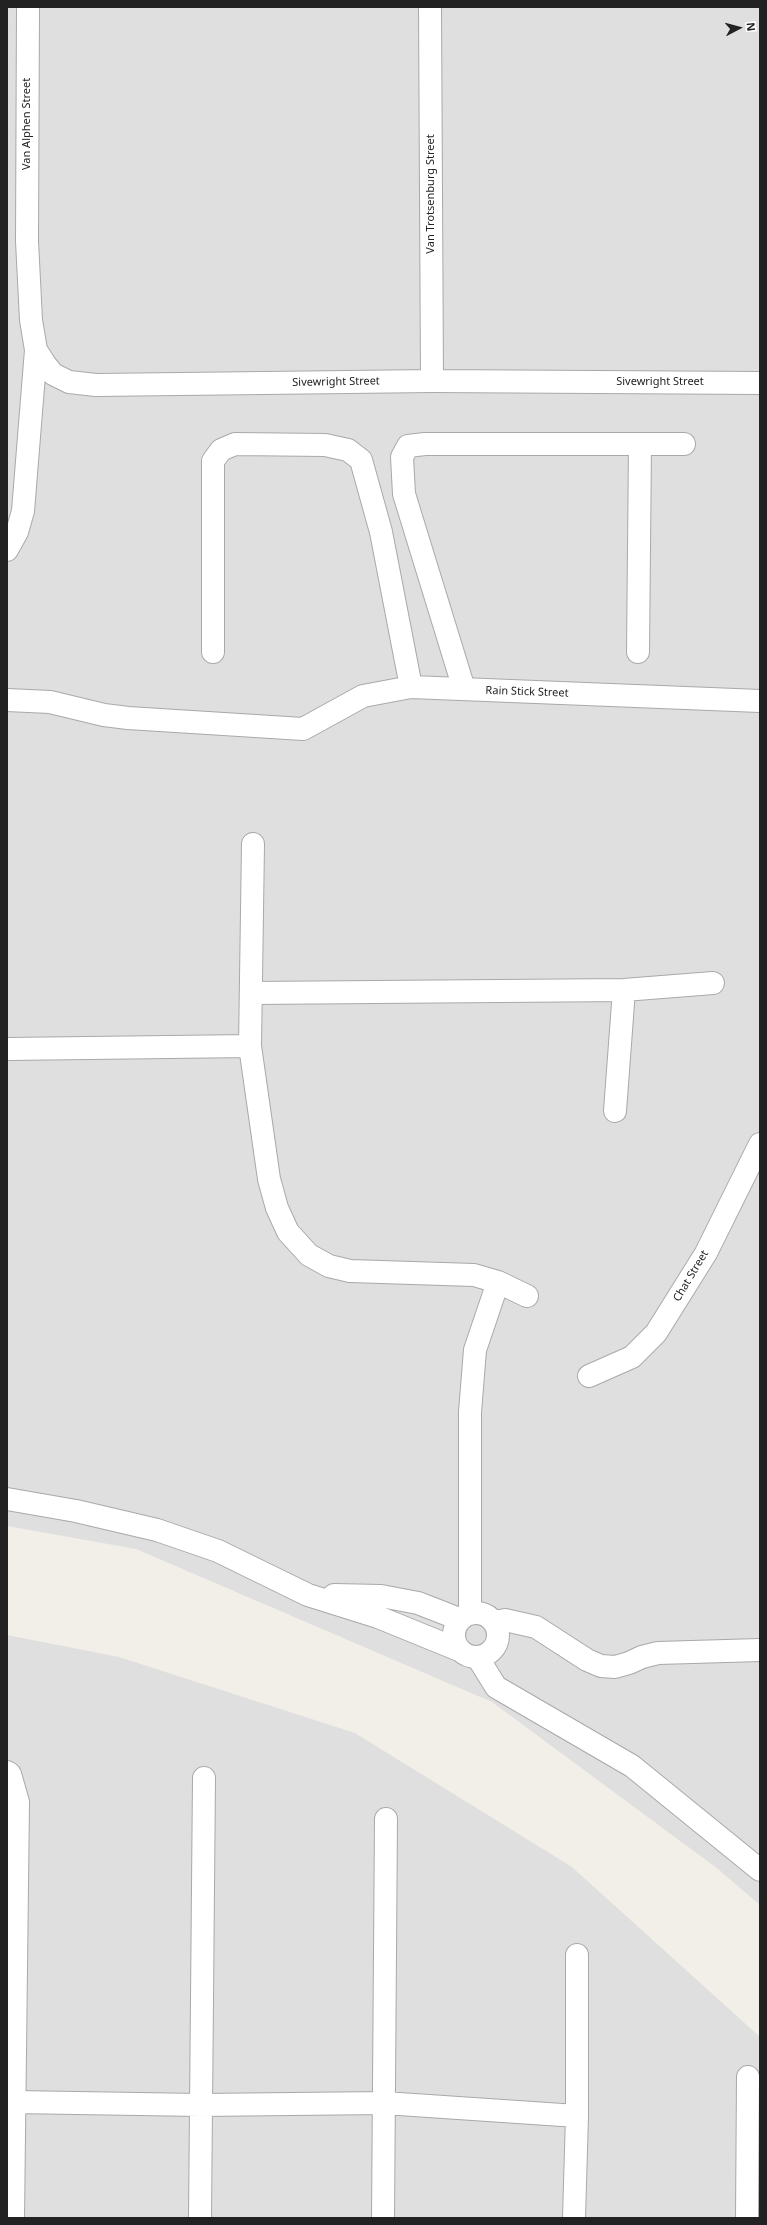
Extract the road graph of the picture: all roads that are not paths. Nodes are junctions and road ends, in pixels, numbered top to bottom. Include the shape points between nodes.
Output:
1 (28, 7) edge
2 (430, 7) edge
3 (27, 241) joint
4 (36, 350) junction
5 (432, 381) junction
6 (760, 383) edge
7 (684, 444) dead end
8 (640, 445) junction
9 (7, 550) edge
10 (213, 652) dead end
11 (638, 652) dead end
12 (411, 687) junction
13 (464, 689) junction
14 (7, 700) edge
15 (760, 701) edge
16 (253, 844) dead end
17 (713, 983) dead end
18 (624, 990) junction
19 (252, 994) junction
20 (250, 1046) junction
21 (7, 1049) edge
22 (615, 1111) dead end
23 (760, 1144) edge
24 (498, 1282) junction
25 (527, 1296) dead end
26 (589, 1376) dead end
27 (7, 1499) edge
28 (308, 1594) junction
29 (464, 1616) junction
30 (494, 1622) junction
31 (760, 1650) edge
32 (469, 1654) junction
33 (7, 1772) edge
34 (204, 1778) dead end
35 (386, 1818) dead end
36 (760, 1870) edge
37 (577, 1955) dead end
38 (748, 2077) dead end
39 (14, 2102) junction
40 (384, 2103) junction
41 (200, 2105) junction
42 (577, 2116) junction
43 (13, 2218) edge
44 (200, 2218) edge
45 (383, 2218) edge
46 (574, 2218) edge
47 (747, 2218) edge

1 - 3 street, Van Alphen Street
2 - 5 street, Van Trotsenburg Street
3 - 4 street, Sivewright Street via 31,320
4 - 5 street, Sivewright Street via 53,374 69,382 96,385
4 - 9 street via 23,511 17,532
5 - 6 street, Sivewright Street
7 - 8 street
8 - 11 street
8 - 13 street via 408,446 402,457 404,494
10 - 12 street via 213,462 221,450 235,444 325,446 348,450 361,460 381,532
12 - 13 street, Rain Stick Street
12 - 14 street, Rain Stick Street via 363,696 303,729 128,718 50,702
13 - 15 street, Rain Stick Street
16 - 19 street
17 - 18 street
18 - 19 street
18 - 22 street
19 - 20 street
20 - 21 street
20 - 24 street via 269,1179 276,1208 288,1232 309,1254 329,1266 350,1271 474,1275
23 - 26 street, Chat Street via 706,1253 656,1333 632,1357
24 - 25 street
24 - 29 street via 475,1350 470,1412
27 - 28 street via 76,1511 157,1530 218,1551
28 - 29 street via 382,1596
28 - 32 street via 378,1617
29 - 30 street via 483,1614
29 - 32 street via 454,1629 454,1640
30 - 31 street via 505,1620 536,1627 587,1660 601,1666 629,1663 658,1653
30 - 32 street via 498,1633 497,1644 490,1654
32 - 36 street via 496,1687 632,1766
33 - 39 street via 10,1774 18,1802
34 - 41 street
35 - 40 street
37 - 42 street
38 - 47 street
39 - 41 street
39 - 43 street
40 - 41 street
40 - 42 street
40 - 45 street
41 - 44 street
42 - 46 street

